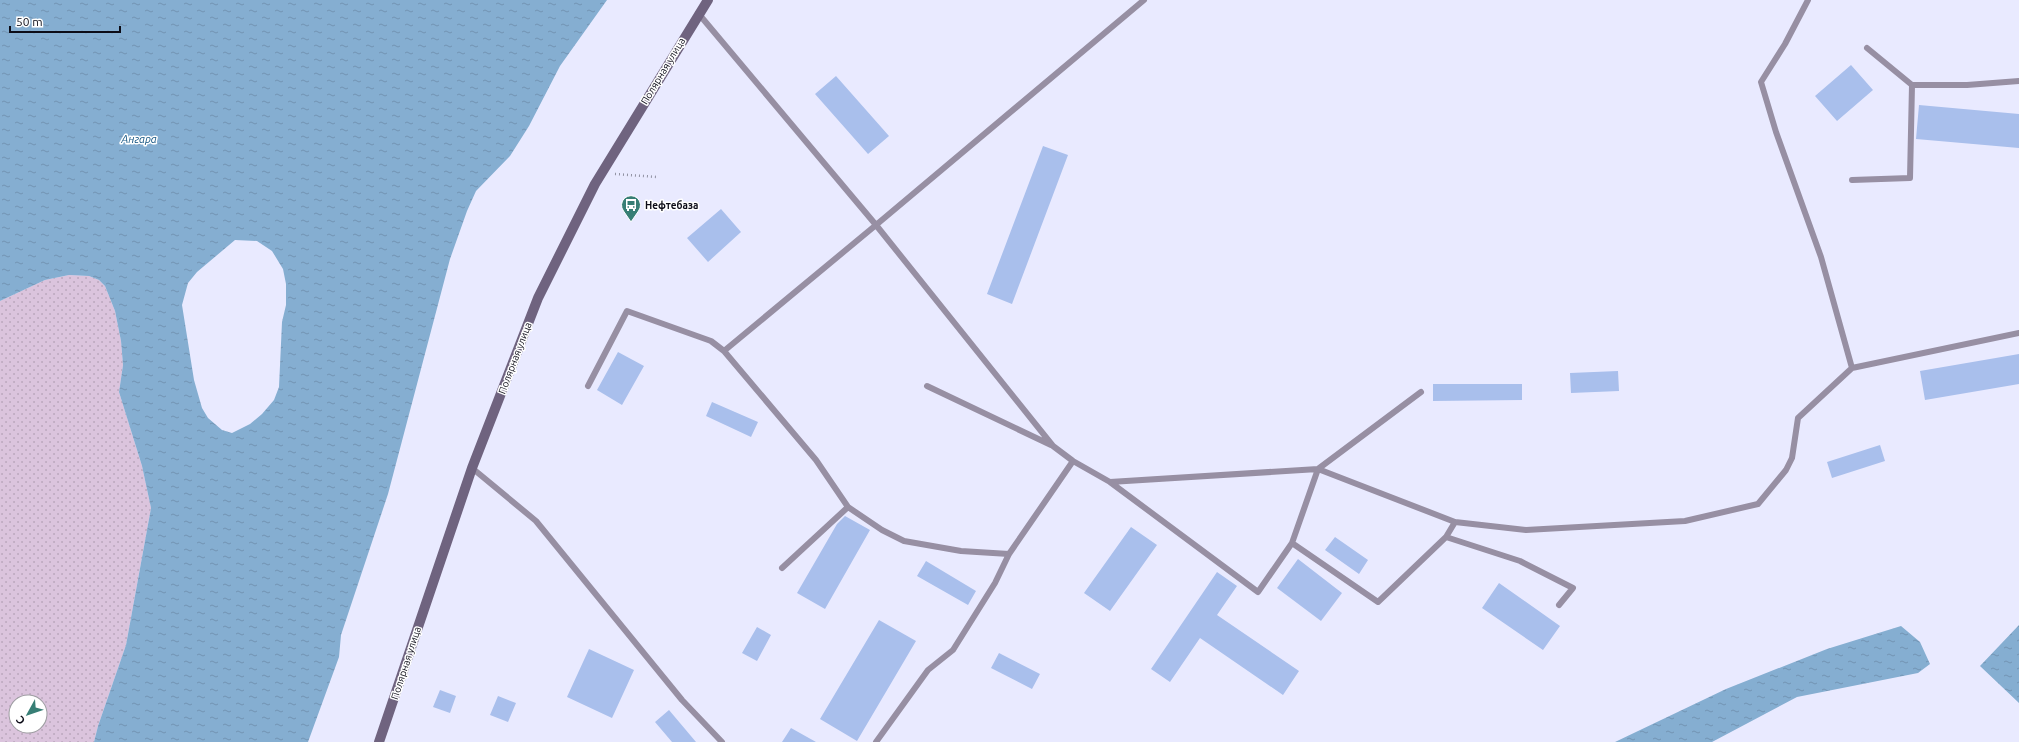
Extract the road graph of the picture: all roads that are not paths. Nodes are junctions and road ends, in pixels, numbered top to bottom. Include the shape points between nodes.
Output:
1 (708, 0) edge
2 (1144, 0) edge
3 (1808, 0) edge
4 (698, 13) junction
5 (1867, 48) dead end
6 (2019, 81) edge
7 (1912, 85) junction
8 (1852, 180) dead end
9 (876, 225) junction
10 (2019, 333) edge
11 (724, 351) junction
12 (1852, 368) junction
13 (588, 386) dead end
14 (927, 386) dead end
15 (1421, 392) dead end
16 (1053, 446) junction
17 (1072, 461) junction
18 (472, 468) junction
19 (1318, 469) junction
20 (1110, 482) junction
21 (848, 507) junction
22 (1455, 522) junction
23 (1446, 537) junction
24 (1292, 543) junction
25 (1009, 554) junction
26 (782, 568) dead end
27 (1558, 605) dead end
28 (379, 742) edge
29 (722, 742) edge
30 (876, 742) edge

1 - 4 main road, Полярная улица
2 - 9 lane
3 - 12 lane via 1761,82 1776,132 1821,257
4 - 9 lane
4 - 18 main road, Полярная улица via 595,184 545,284
5 - 7 lane
6 - 7 lane via 1967,85
7 - 8 lane via 1910,178
9 - 11 lane
9 - 16 lane
10 - 12 lane
11 - 13 lane via 711,341 627,311
11 - 21 lane via 816,460
12 - 22 lane via 1798,418 1792,458 1786,470 1758,504 1685,521 1526,530
14 - 16 lane
15 - 19 lane
16 - 17 lane
17 - 20 lane
17 - 25 lane
18 - 28 main road, Полярная улица
18 - 29 lane via 536,521 682,700
19 - 20 lane
19 - 22 lane
19 - 24 lane
20 - 24 lane via 1258,592
21 - 25 lane via 882,530 904,541 961,552
21 - 26 lane
22 - 23 lane
23 - 24 lane via 1378,602
23 - 27 lane via 1520,561 1573,588
25 - 30 lane via 995,583 953,650 928,670

